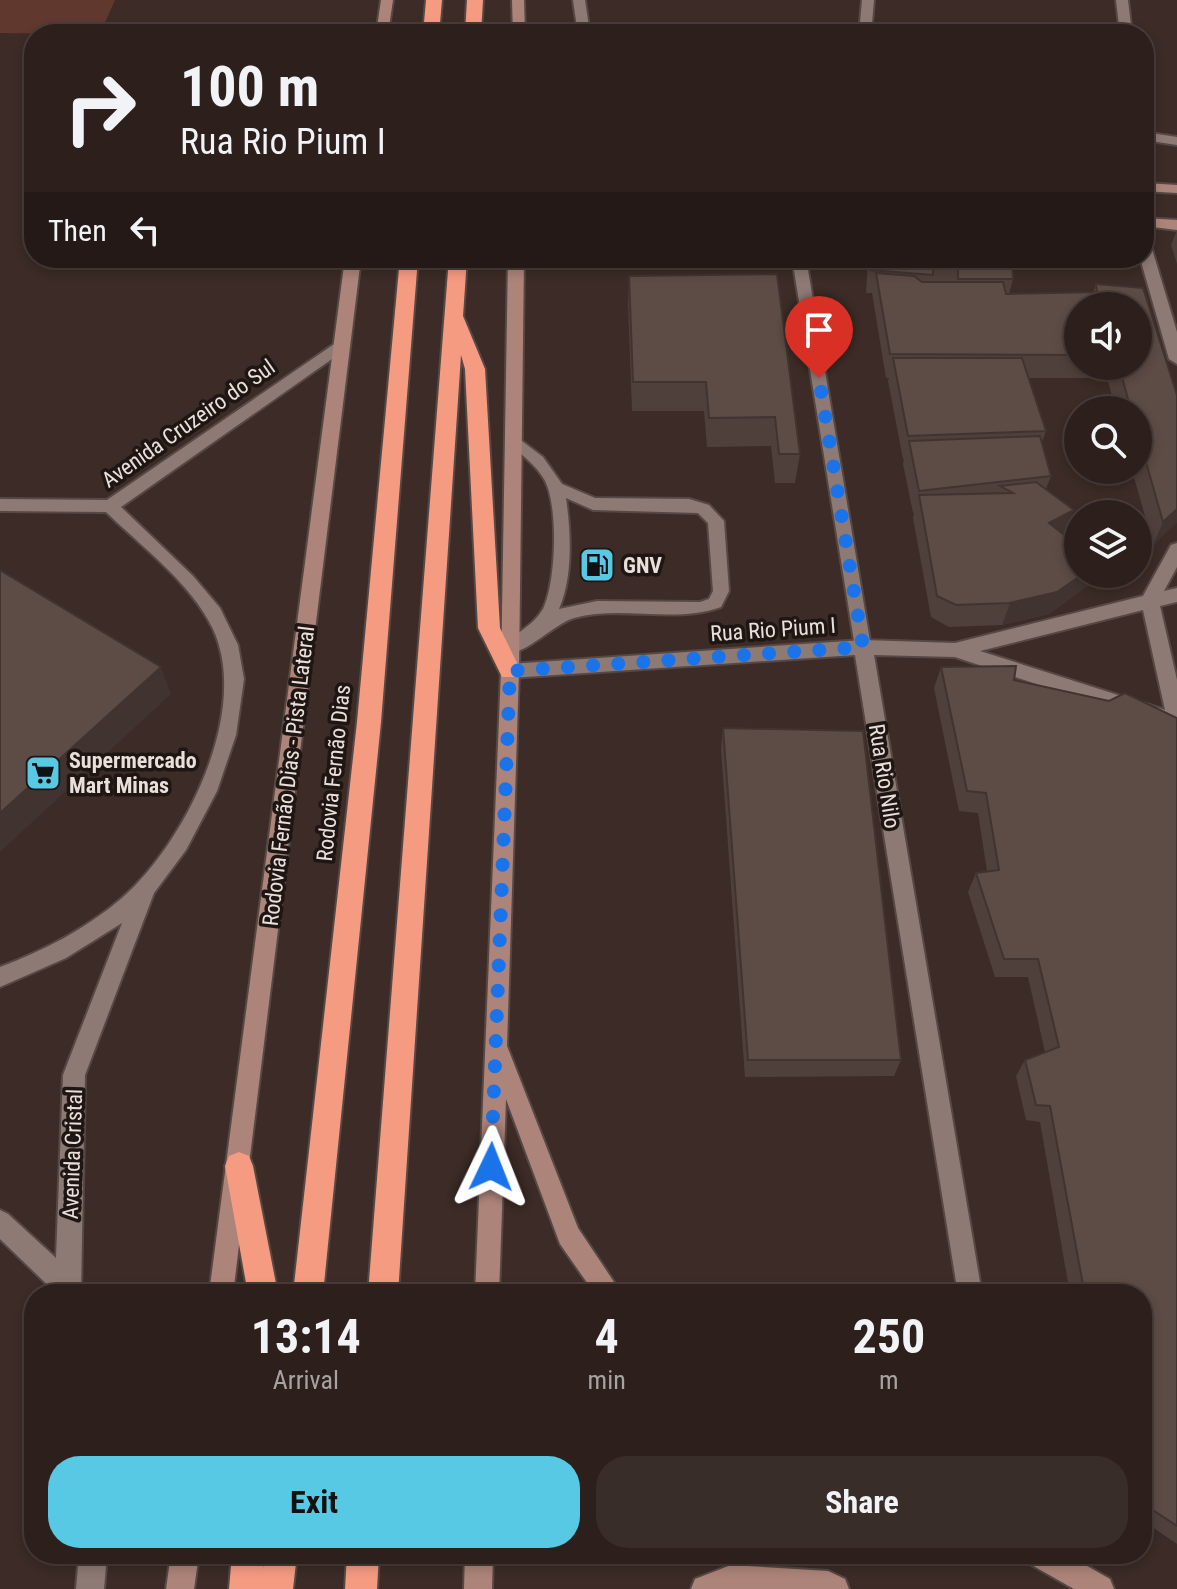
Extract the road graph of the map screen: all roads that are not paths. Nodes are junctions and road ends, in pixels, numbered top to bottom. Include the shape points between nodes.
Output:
1 (387, 0) edge
2 (434, 0) edge
3 (475, 0) edge
4 (518, 0) edge
5 (579, 0) edge
6 (868, 0) edge
7 (1122, 0) edge
8 (383, 24) edge
9 (432, 24) edge
10 (474, 24) edge
11 (519, 24) edge
12 (583, 24) edge
13 (866, 24) edge
14 (1125, 24) edge
15 (1154, 138) edge
16 (1177, 141) edge
17 (1154, 188) edge
18 (1177, 189) edge
19 (1154, 223) edge
20 (1177, 225) edge
21 (352, 268) edge
22 (408, 268) edge
23 (457, 268) edge
24 (516, 268) edge
25 (801, 268) edge
26 (1150, 268) edge
27 (455, 312) junction
28 (343, 343) junction
29 (1177, 359) edge
30 (514, 440) junction
31 (557, 488) junction
32 (0, 505) edge
33 (110, 506) junction
34 (1177, 550) edge
35 (1177, 595) edge
36 (1150, 601) junction
37 (536, 632) junction
38 (863, 647) junction
39 (511, 648) junction
40 (955, 650) junction
41 (510, 671) junction
42 (1176, 722) edge
43 (145, 890) junction
44 (0, 977) edge
45 (495, 1040) junction
46 (239, 1166) junction
47 (0, 1222) edge
48 (62, 1284) edge
49 (68, 1284) edge
50 (222, 1284) edge
51 (261, 1284) edge
52 (309, 1284) edge
53 (384, 1284) edge
54 (487, 1284) edge
55 (603, 1284) edge
56 (968, 1284) edge
57 (92, 1564) edge
58 (184, 1564) edge
59 (247, 1564) edge
60 (280, 1564) edge
61 (362, 1564) edge
62 (479, 1564) edge
63 (1057, 1564) edge
64 (90, 1589) edge
65 (180, 1589) edge
66 (245, 1589) edge
67 (277, 1589) edge
68 (361, 1589) edge
69 (478, 1589) edge
70 (705, 1589) edge
71 (835, 1589) edge
72 (1100, 1589) edge

1 - 8 street
2 - 9 highway
3 - 10 highway
4 - 11 street
5 - 12 lane
6 - 13 lane
7 - 14 lane
15 - 16 lane
17 - 18 street
19 - 20 street
21 - 28 street, Rodovia Fernão Dias - Pista Lateral
22 - 52 highway, Rodovia Fernão Dias via 369,722
23 - 27 highway
24 - 30 street
25 - 38 lane, Rua Rio Nilo
26 - 29 street
27 - 41 highway via 475,369 489,628
27 - 53 highway
28 - 33 street, Avenida Cruzeiro do Sul
28 - 46 street, Rodovia Fernão Dias - Pista Lateral
30 - 31 lane via 542,463
30 - 39 street
31 - 37 lane via 559,575 554,603
31 - 37 lane via 593,504 703,509 716,521 721,591 715,603 701,608 597,607 566,613
32 - 33 street, Avenida Cruzeiro do Sul
33 - 43 street via 181,575 220,624 236,676 226,733 193,821
34 - 36 street
35 - 36 street, Rua Rio Pium I
36 - 40 street, Rua Rio Pium I
36 - 42 street
37 - 39 lane
38 - 40 street, Rua Rio Pium I
38 - 41 street, Rua Rio Pium I
38 - 56 street, Rua Rio Nilo
39 - 41 street
40 - 42 street
41 - 45 street
43 - 44 street via 87,936
43 - 49 street, Avenida Cristal via 74,1075
45 - 54 street
45 - 55 street via 569,1236
46 - 50 street, Rodovia Fernão Dias - Pista Lateral
46 - 51 highway
47 - 48 street
57 - 64 street
58 - 65 street
59 - 66 highway
60 - 67 highway
61 - 68 highway
62 - 69 street
63 - 72 street
70 - 71 street via 731,1579

